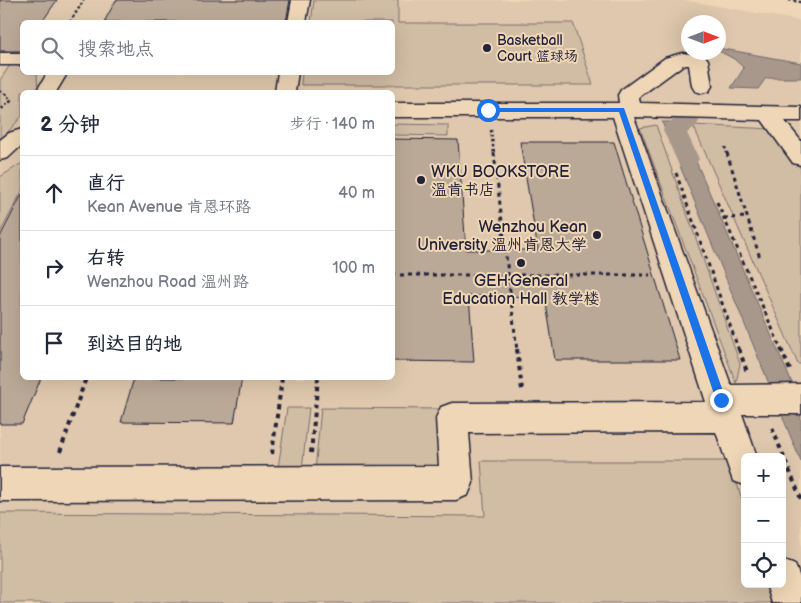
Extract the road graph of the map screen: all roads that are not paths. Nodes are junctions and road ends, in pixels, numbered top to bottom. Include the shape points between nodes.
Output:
1 (301, 0) edge
2 (297, 20) edge
3 (0, 59) edge
4 (20, 59) edge
5 (56, 75) edge
6 (288, 75) edge
7 (702, 86) dead end
8 (47, 90) edge
9 (285, 90) edge
10 (395, 110) edge
11 (626, 110) junction
12 (768, 114) junction
13 (801, 114) edge
14 (20, 136) edge
15 (0, 152) edge
16 (801, 157) edge
17 (798, 387) edge
18 (724, 406) junction
19 (741, 457) edge
20 (0, 484) edge
21 (786, 588) edge
22 (791, 603) edge

1 - 2 street
3 - 4 street
5 - 8 street
6 - 9 street
7 - 11 street via 698,60 672,62 628,95
10 - 11 street
11 - 12 street
11 - 18 street
12 - 13 street
12 - 16 street
14 - 15 street
17 - 18 street
18 - 19 street
18 - 20 street via 452,418 456,483
21 - 22 street

